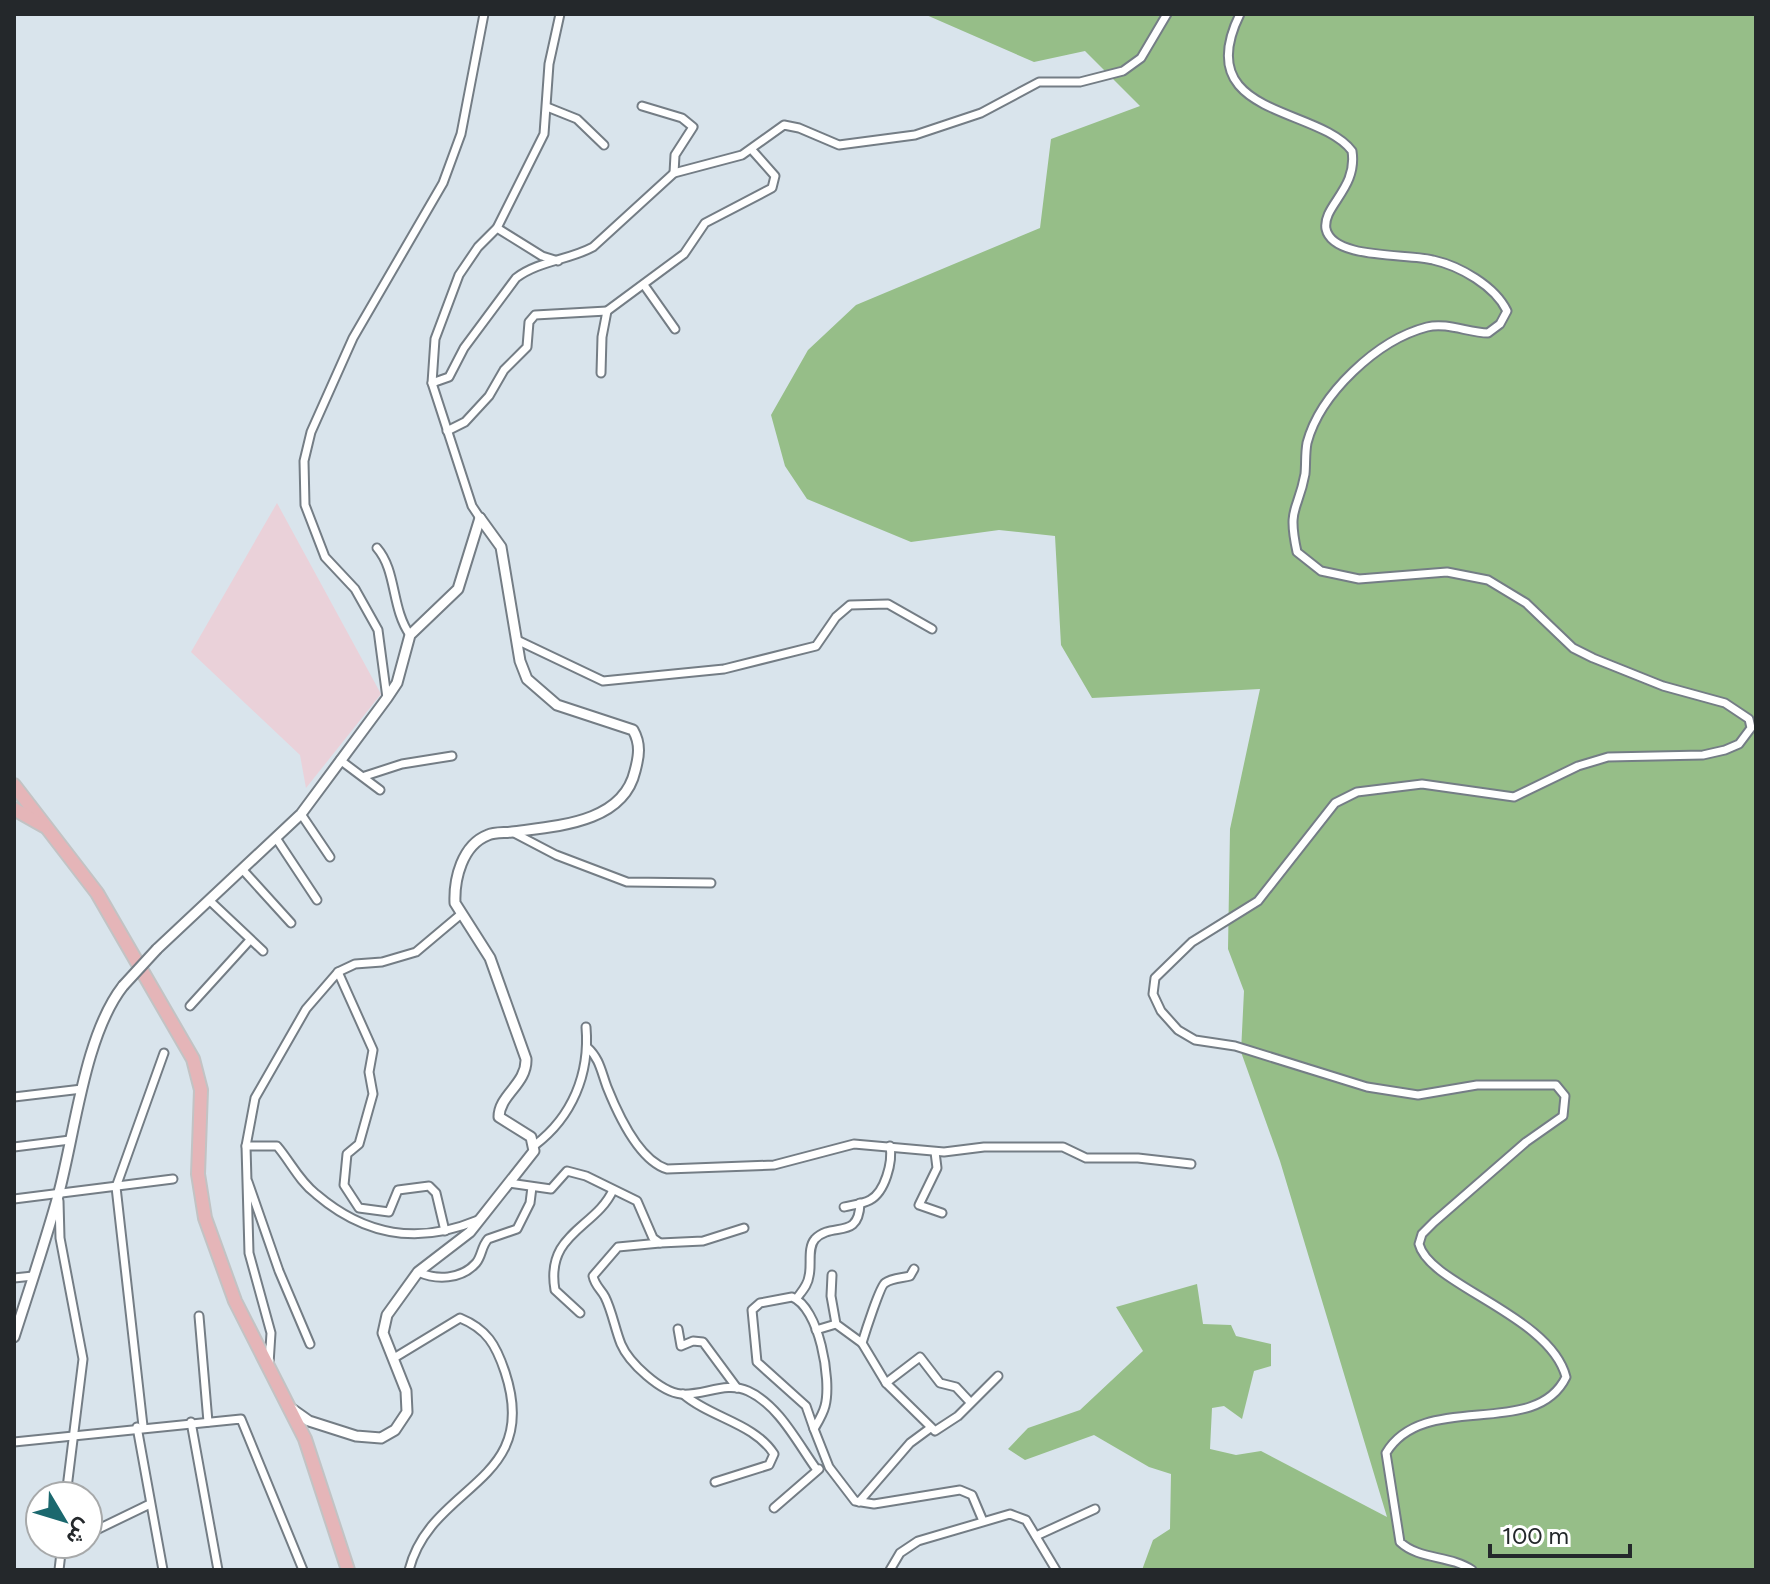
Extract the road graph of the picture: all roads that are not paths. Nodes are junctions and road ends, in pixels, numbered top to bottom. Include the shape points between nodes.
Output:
1 (484, 14) edge
2 (560, 14) edge
3 (1167, 14) edge
4 (1240, 14) edge
5 (642, 106) dead end
6 (547, 107) junction
7 (604, 145) dead end
8 (752, 150) junction
9 (674, 173) junction
10 (497, 228) junction
11 (558, 261) junction
12 (644, 285) junction
13 (607, 311) junction
14 (675, 329) dead end
15 (601, 373) dead end
16 (432, 383) junction
17 (447, 431) junction
18 (480, 518) junction
19 (377, 548) dead end
20 (932, 629) dead end
21 (410, 635) junction
22 (519, 641) junction
23 (387, 698) junction
24 (452, 756) dead end
25 (340, 760) junction
26 (365, 776) junction
27 (14, 785) edge
28 (380, 790) dead end
29 (14, 809) edge
30 (301, 814) junction
31 (512, 832) junction
32 (56, 836) junction
33 (276, 838) junction
34 (330, 857) dead end
35 (242, 869) junction
36 (711, 883) dead end
37 (209, 900) junction
38 (317, 900) dead end
39 (460, 915) junction
40 (291, 923) dead end
41 (250, 940) junction
42 (263, 951) dead end
43 (338, 972) junction
44 (190, 1006) dead end
45 (586, 1027) dead end
46 (587, 1047) junction
47 (164, 1053) dead end
48 (82, 1089) junction
49 (14, 1097) edge
50 (70, 1140) junction
51 (535, 1145) junction
52 (246, 1146) junction
53 (890, 1146) junction
54 (14, 1147) edge
55 (935, 1152) junction
56 (1191, 1164) dead end
57 (246, 1176) junction
58 (173, 1179) dead end
59 (509, 1183) junction
60 (116, 1187) junction
61 (532, 1187) junction
62 (613, 1190) junction
63 (58, 1194) junction
64 (14, 1199) edge
65 (860, 1203) junction
66 (844, 1207) dead end
67 (942, 1213) dead end
68 (480, 1219) junction
69 (744, 1228) dead end
70 (445, 1231) junction
71 (660, 1243) junction
72 (914, 1269) dead end
73 (418, 1272) junction
74 (832, 1275) dead end
75 (33, 1276) junction
76 (14, 1278) edge
77 (797, 1298) junction
78 (580, 1313) dead end
79 (199, 1316) dead end
80 (836, 1324) junction
81 (678, 1329) dead end
82 (816, 1330) junction
83 (14, 1337) edge
84 (862, 1343) junction
85 (310, 1344) dead end
86 (394, 1358) junction
87 (268, 1366) junction
88 (998, 1376) dead end
89 (886, 1383) junction
90 (737, 1388) junction
91 (683, 1394) junction
92 (970, 1402) junction
93 (292, 1409) junction
94 (191, 1422) junction
95 (208, 1422) junction
96 (140, 1427) junction
97 (814, 1429) junction
98 (929, 1429) junction
99 (72, 1436) junction
100 (14, 1442) edge
101 (827, 1463) junction
102 (817, 1470) junction
103 (68, 1480) edge
104 (715, 1482) dead end
105 (859, 1502) junction
106 (150, 1504) junction
107 (774, 1508) dead end
108 (1095, 1509) dead end
109 (983, 1521) junction
110 (104, 1526) edge
111 (1036, 1536) junction
112 (163, 1570) edge
113 (218, 1570) edge
114 (303, 1570) edge
115 (348, 1570) edge
116 (409, 1570) edge
117 (890, 1570) edge
118 (1056, 1570) edge
119 (1472, 1570) edge

1 - 23 street via 461,134 443,183 353,338 311,432 304,461 305,505 325,557 355,589 378,630
2 - 6 street
3 - 8 street via 1141,58 1113,74 1080,82 1039,82 981,113 915,135 839,145 784,125
4 - 119 street via 1231,58 1248,95 1288,117 1330,131 1352,151 1349,186 1325,225 1329,236 1343,248 1435,260 1486,286 1507,311 1488,333 1429,326 1388,346 1343,380 1308,440 1305,473 1291,516 1297,552 1321,571 1359,579 1447,572 1488,580 1545,618 1573,648 1613,668 1725,703 1749,719 1751,728 1739,744 1725,750 1608,757 1514,797 1422,784 1357,792 1335,803 1258,901 1192,942 1155,978 1153,994 1161,1011 1195,1040 1225,1043 1367,1087 1412,1095 1539,1083 1556,1085 1565,1096 1563,1116 1434,1222 1419,1244 1430,1264 1548,1346 1566,1377 1557,1393 1521,1409 1455,1415 1407,1430 1386,1453 1400,1542 1411,1551
5 - 9 street via 682,118 693,127 675,155
6 - 7 street via 577,119
6 - 10 street via 539,147
8 - 9 street
8 - 12 street via 775,176 772,188 705,223 684,254
9 - 11 street via 608,235
10 - 11 street
10 - 16 street via 459,275 435,339
11 - 16 street via 516,278 449,377
12 - 13 street
12 - 14 street
13 - 15 street
13 - 17 street via 535,315 529,322 527,347 465,422
16 - 17 street
17 - 18 street
18 - 21 street via 458,589
18 - 22 street via 501,547
19 - 21 street via 386,558 401,623
20 - 22 street via 888,604 850,605 816,646 724,669 603,681
21 - 23 street via 397,683
22 - 31 street via 527,679 543,695 633,730 640,750 628,790 607,812
23 - 25 street
24 - 26 street
25 - 26 street
25 - 30 street
26 - 28 street
27 - 32 main road
29 - 32 main road
30 - 33 street
30 - 34 street
31 - 36 street via 627,882
31 - 39 street via 487,835 460,864 455,893
32 - 87 main road via 97,893 193,1059 201,1090 198,1174 205,1218 235,1301
33 - 35 street
33 - 38 street
35 - 37 street
35 - 40 street
37 - 41 street
37 - 48 street, bridge via 109,1003
39 - 43 street via 416,952
39 - 51 street via 490,958 526,1059 523,1078 499,1117
41 - 42 street
41 - 44 street
43 - 52 street via 306,1009 272,1064 250,1114
43 - 70 street via 373,1050 373,1094 359,1144 347,1154 344,1185 355,1205 387,1212 393,1209 398,1190 429,1186 436,1193
45 - 46 street
46 - 51 street via 575,1096 555,1130
46 - 53 street via 599,1061 624,1121 662,1168 765,1166 837,1147
47 - 60 street
48 - 49 street
48 - 50 street
50 - 54 street
50 - 63 street
51 - 59 street
52 - 57 street
52 - 70 street via 277,1146 317,1195 358,1225 410,1234
53 - 55 street
53 - 65 street via 890,1166 879,1190
55 - 56 street via 1063,1147 1086,1158
55 - 67 street via 937,1168 919,1205
57 - 85 street
57 - 87 street via 251,1269 271,1333
58 - 60 street
59 - 61 street
59 - 68 street
60 - 63 street
60 - 96 street
61 - 62 street via 553,1189 571,1171
61 - 73 street via 517,1229 485,1242 476,1264 445,1278
62 - 71 street via 637,1201
62 - 78 street via 559,1252 555,1290
63 - 64 street
63 - 75 street
63 - 99 street via 60,1238 83,1359
65 - 66 street
65 - 77 street via 851,1226 813,1242 808,1282
68 - 70 street
68 - 73 street
69 - 71 street via 703,1241
71 - 91 street via 618,1247 595,1271 594,1282 604,1294 627,1354 659,1387
72 - 84 street via 910,1276 881,1286
73 - 86 street via 387,1315 383,1333
74 - 80 street
75 - 76 street
75 - 83 street
77 - 82 street
77 - 97 street via 755,1306 750,1315 753,1351 765,1371 806,1406
79 - 95 street
80 - 82 street
80 - 84 street
81 - 90 street via 681,1346 703,1342
82 - 97 street via 827,1393
84 - 89 street
86 - 93 street via 407,1412 395,1430 381,1438 315,1424
86 - 116 street via 460,1318 481,1326 496,1348 512,1406 499,1461 426,1529
87 - 93 main road
88 - 92 street
89 - 92 street via 920,1357 940,1383 956,1387
89 - 98 street
90 - 91 street
90 - 102 street via 764,1402
91 - 104 street via 757,1435 774,1454 769,1465
92 - 98 street via 938,1431
93 - 115 main road
94 - 95 street
94 - 96 street
94 - 113 street
95 - 114 street via 241,1419
96 - 99 street
96 - 106 street
97 - 101 street
98 - 105 street via 910,1443
99 - 100 street
99 - 103 street
101 - 102 street
101 - 105 street via 846,1495
102 - 107 street
105 - 109 street via 960,1490 972,1495
106 - 110 street
106 - 112 street
108 - 111 street
109 - 111 street via 1017,1514
109 - 117 street via 907,1546
111 - 118 street

